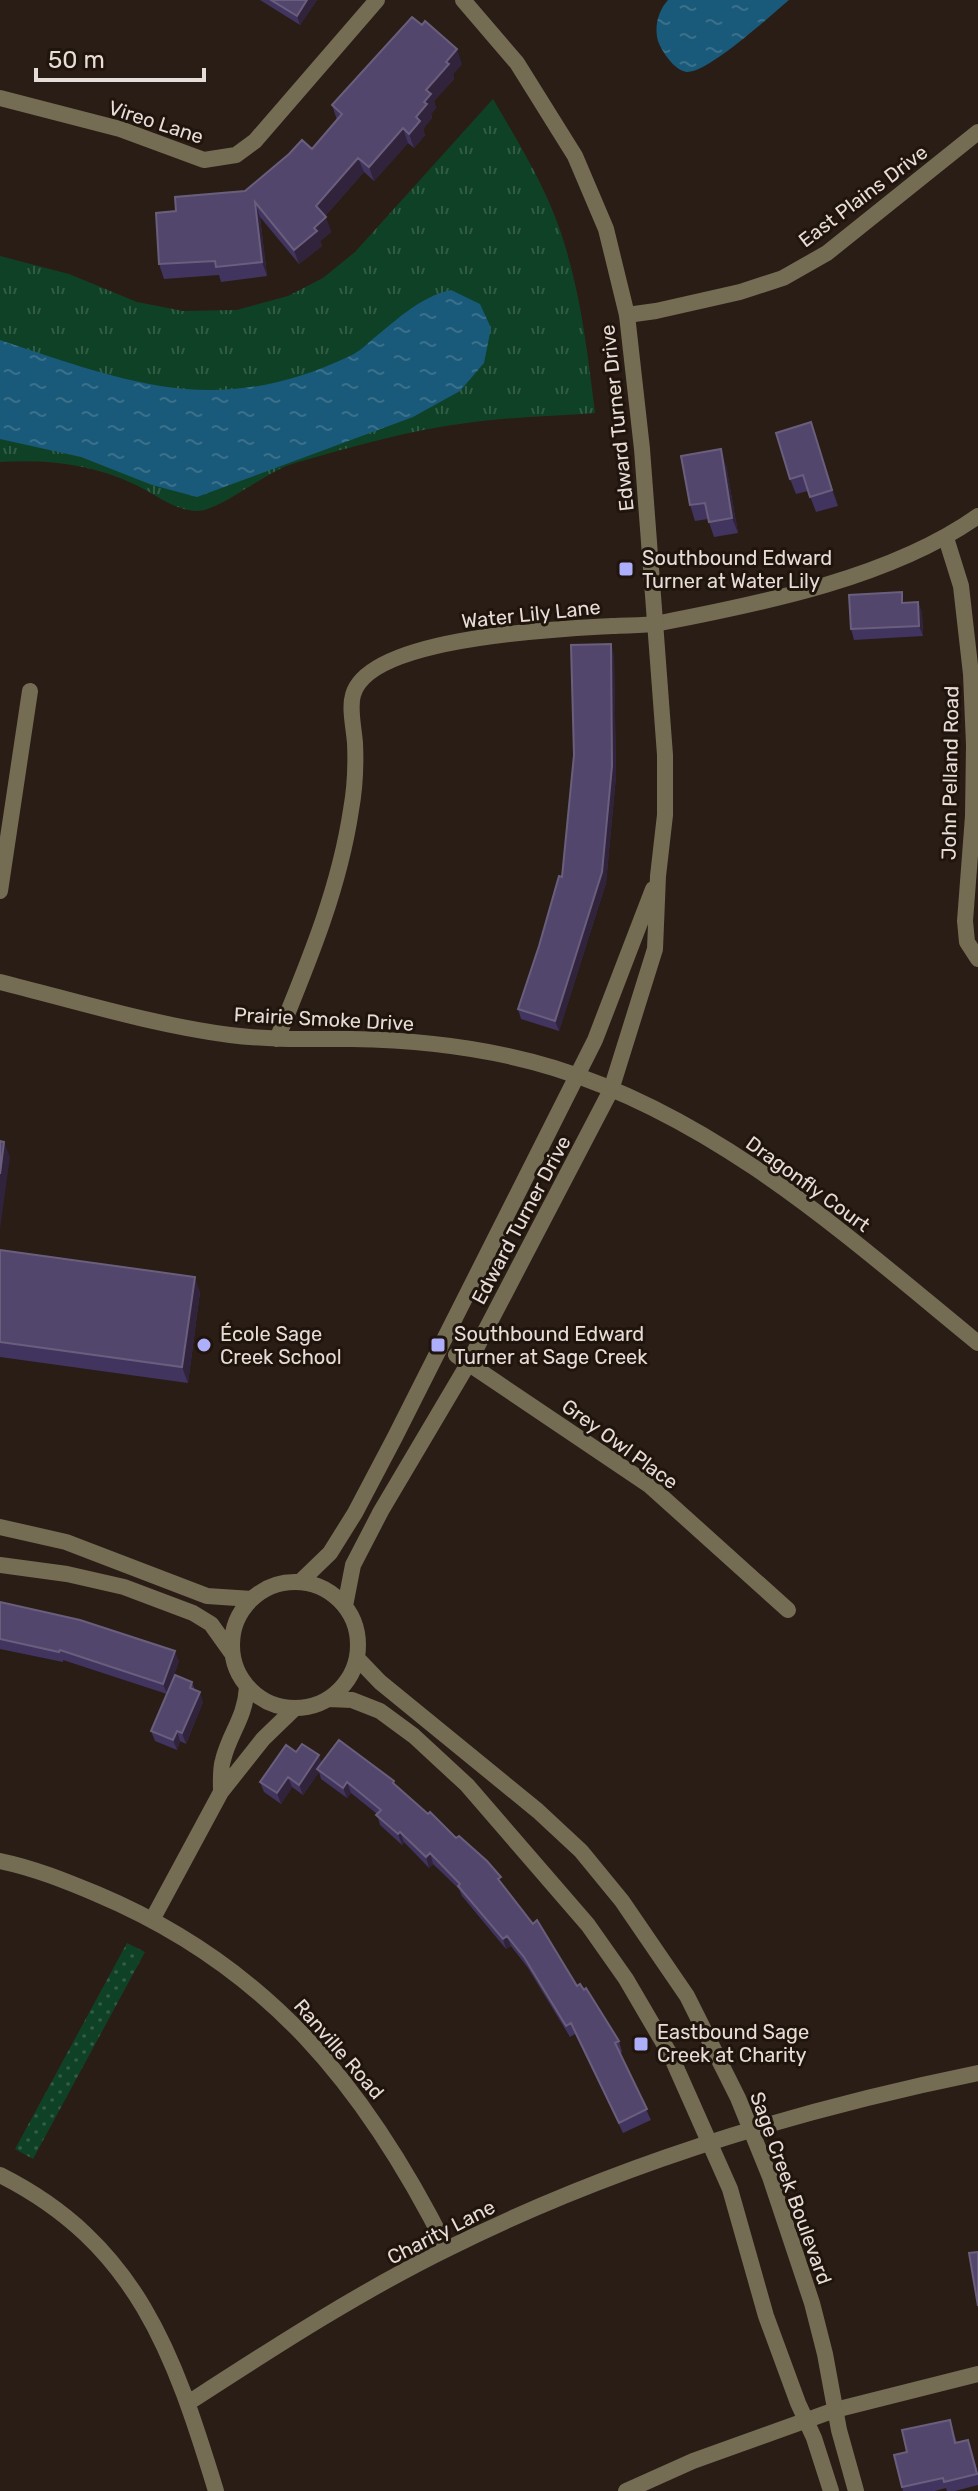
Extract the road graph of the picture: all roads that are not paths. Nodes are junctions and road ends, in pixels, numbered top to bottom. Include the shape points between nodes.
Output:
1 (377, 0) edge
2 (463, 0) edge
3 (0, 98) edge
4 (978, 132) edge
5 (627, 315) junction
6 (978, 516) edge
7 (946, 538) junction
8 (656, 624) junction
9 (30, 691) dead end
10 (658, 876) junction
11 (0, 891) edge
12 (978, 959) edge
13 (0, 982) edge
14 (277, 1039) junction
15 (577, 1077) junction
16 (605, 1087) junction
17 (978, 1343) edge
18 (462, 1359) junction
19 (0, 1527) edge
20 (0, 1565) edge
21 (300, 1582) junction
22 (252, 1599) junction
23 (345, 1606) junction
24 (788, 1610) dead end
25 (232, 1653) junction
26 (357, 1658) junction
27 (247, 1687) junction
28 (329, 1699) junction
29 (294, 1709) junction
30 (221, 1792) junction
31 (0, 1861) edge
32 (152, 1920) junction
33 (978, 2073) edge
34 (751, 2129) junction
35 (710, 2143) junction
36 (0, 2175) edge
37 (447, 2249) junction
38 (978, 2374) edge
39 (188, 2403) junction
40 (830, 2412) junction
41 (806, 2420) junction
42 (216, 2491) edge
43 (626, 2491) edge
44 (831, 2491) edge
45 (856, 2491) edge

1 - 3 street, Vireo Lane via 255,141 236,155 204,160 120,129
2 - 5 street, Edward Turner Drive via 517,63 575,156 606,229
4 - 5 street, East Plains Drive via 827,253 783,278
5 - 8 street, Edward Turner Drive
6 - 7 street, Water Lily Lane
7 - 8 street, Water Lily Lane via 862,573
7 - 12 street, John Pelland Road via 961,586 971,674 974,759 965,921 967,942
8 - 10 street, Edward Turner Drive via 665,755
8 - 14 street, Water Lily Lane via 452,642 367,673 353,695 352,805 343,860
9 - 11 street
10 - 15 street, Edward Turner Drive
10 - 16 street, Edward Turner Drive via 655,949
13 - 14 street, Prairie Smoke Drive via 163,1022
14 - 15 street, Prairie Smoke Drive via 458,1047
15 - 16 street, Prairie Smoke Drive
15 - 21 street, Edward Turner Drive via 355,1513 330,1553
16 - 17 street, Dragonfly Court via 651,1106 745,1160 820,1213
16 - 18 street, Edward Turner Drive
18 - 23 street, Edward Turner Drive via 353,1565
18 - 24 street, Grey Owl Place via 649,1485
19 - 22 street via 66,1542 207,1596
20 - 25 street via 124,1587 193,1613 211,1624
21 - 22 street via 274,1585
21 - 23 street via 325,1589
22 - 25 street via 233,1630
23 - 26 street via 355,1625
25 - 27 street
26 - 28 street via 348,1681
26 - 34 street, Sage Creek Boulevard via 538,1811 589,1861 687,1996
27 - 29 street via 260,1699
27 - 30 street via 242,1714 222,1760
28 - 29 street
28 - 35 street via 352,1700 380,1711 414,1736 512,1834 626,1979 671,2056
29 - 30 street
30 - 32 street
31 - 32 street, Ranville Road via 69,1882
32 - 37 street, Ranville Road via 236,1974 291,2020 334,2067 397,2156
33 - 34 street, Charity Lane
34 - 35 street, Charity Lane
34 - 40 street, Sage Creek Boulevard via 812,2303 825,2354
35 - 37 street, Charity Lane via 605,2180
35 - 41 street
36 - 39 street via 45,2202 102,2250 131,2285 178,2372
37 - 39 street, Charity Lane via 314,2323
38 - 40 street
39 - 42 street
40 - 41 street
40 - 45 street, Sage Creek Boulevard
41 - 43 street
41 - 44 street

